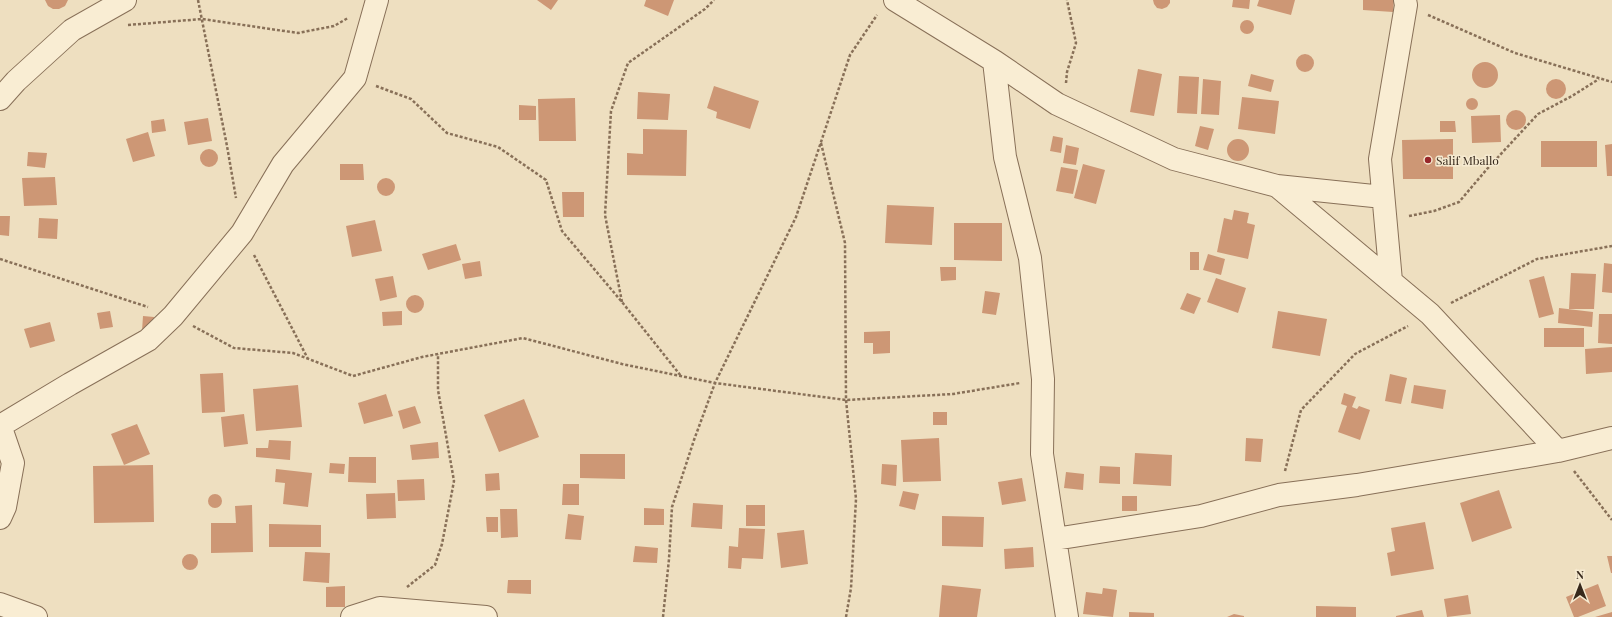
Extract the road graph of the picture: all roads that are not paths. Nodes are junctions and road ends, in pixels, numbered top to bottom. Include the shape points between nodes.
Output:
1 (124, 0) edge
2 (376, 2) edge
3 (1405, 3) edge
4 (887, 6) edge
5 (994, 61) junction
6 (0, 99) edge
7 (1277, 186) junction
8 (1383, 197) junction
9 (1391, 280) junction
10 (0, 425) edge
11 (1612, 438) edge
12 (1558, 451) junction
13 (0, 518) edge
14 (1055, 539) junction
15 (0, 604) edge
16 (36, 617) edge
17 (352, 617) edge
18 (482, 617) edge
19 (486, 617) edge
20 (1067, 617) edge

1 - 6 street via 72,30
2 - 10 street via 355,78 283,164 242,233 173,316 148,340
3 - 8 street via 1380,159
4 - 5 street
5 - 7 street via 1057,104 1174,159
5 - 14 street via 1005,157 1030,258 1043,379 1042,454
7 - 8 street
7 - 9 street
8 - 9 street
9 - 12 street via 1430,314
10 - 13 street via 12,463 5,507
11 - 12 street
12 - 14 street via 1357,485 1279,495 1201,516
14 - 20 street
15 - 16 street
17 - 18 street via 380,608
18 - 19 street

